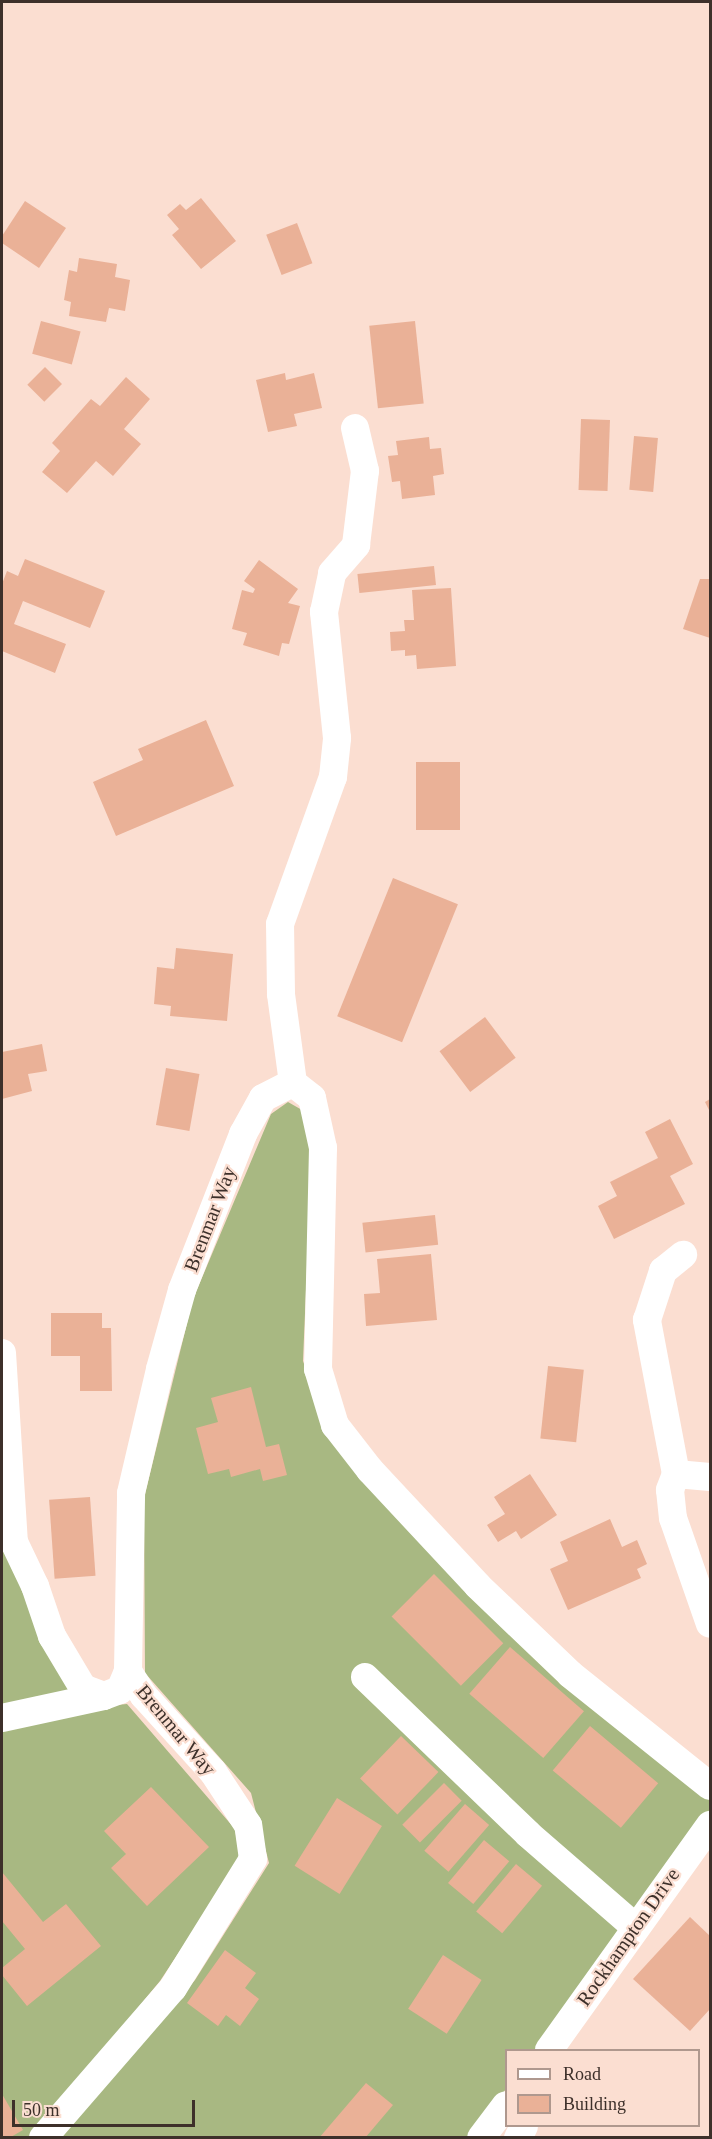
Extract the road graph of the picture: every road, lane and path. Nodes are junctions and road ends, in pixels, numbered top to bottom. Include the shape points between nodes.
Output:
1 (355, 428) dead end
2 (292, 1083) junction
3 (683, 1255) dead end
4 (2, 1353) edge
5 (676, 1474) junction
6 (711, 1477) edge
7 (711, 1624) edge
8 (128, 1671) junction
9 (374, 1672) dead end
10 (104, 1696) junction
11 (2, 1718) edge
12 (711, 1786) edge
13 (711, 1825) edge
14 (635, 1927) junction
15 (550, 2049) edge
16 (505, 2108) edge
17 (43, 2138) edge
18 (481, 2138) edge

1 - 2 street via 365,471 356,545 332,573 324,612 336,738 333,777 280,924 280,994
2 - 8 street, Brenmar Way via 263,1098 243,1134 182,1290 131,1493
2 - 12 street via 312,1098 323,1148 318,1369 335,1425 424,1528 536,1642 570,1674
3 - 5 street via 663,1271 647,1320
4 - 10 street via 8,1400 7,1467 14,1542 57,1644 83,1688
5 - 6 street
5 - 7 street via 670,1490 673,1518
8 - 10 street via 120,1690
8 - 17 street, Brenmar Way via 144,1696 219,1781 248,1825 253,1859 173,1988
9 - 14 street via 570,1850 577,1859 578,1877
10 - 11 street
13 - 14 street, Rockhampton Drive
14 - 15 street, Rockhampton Drive
16 - 18 street

